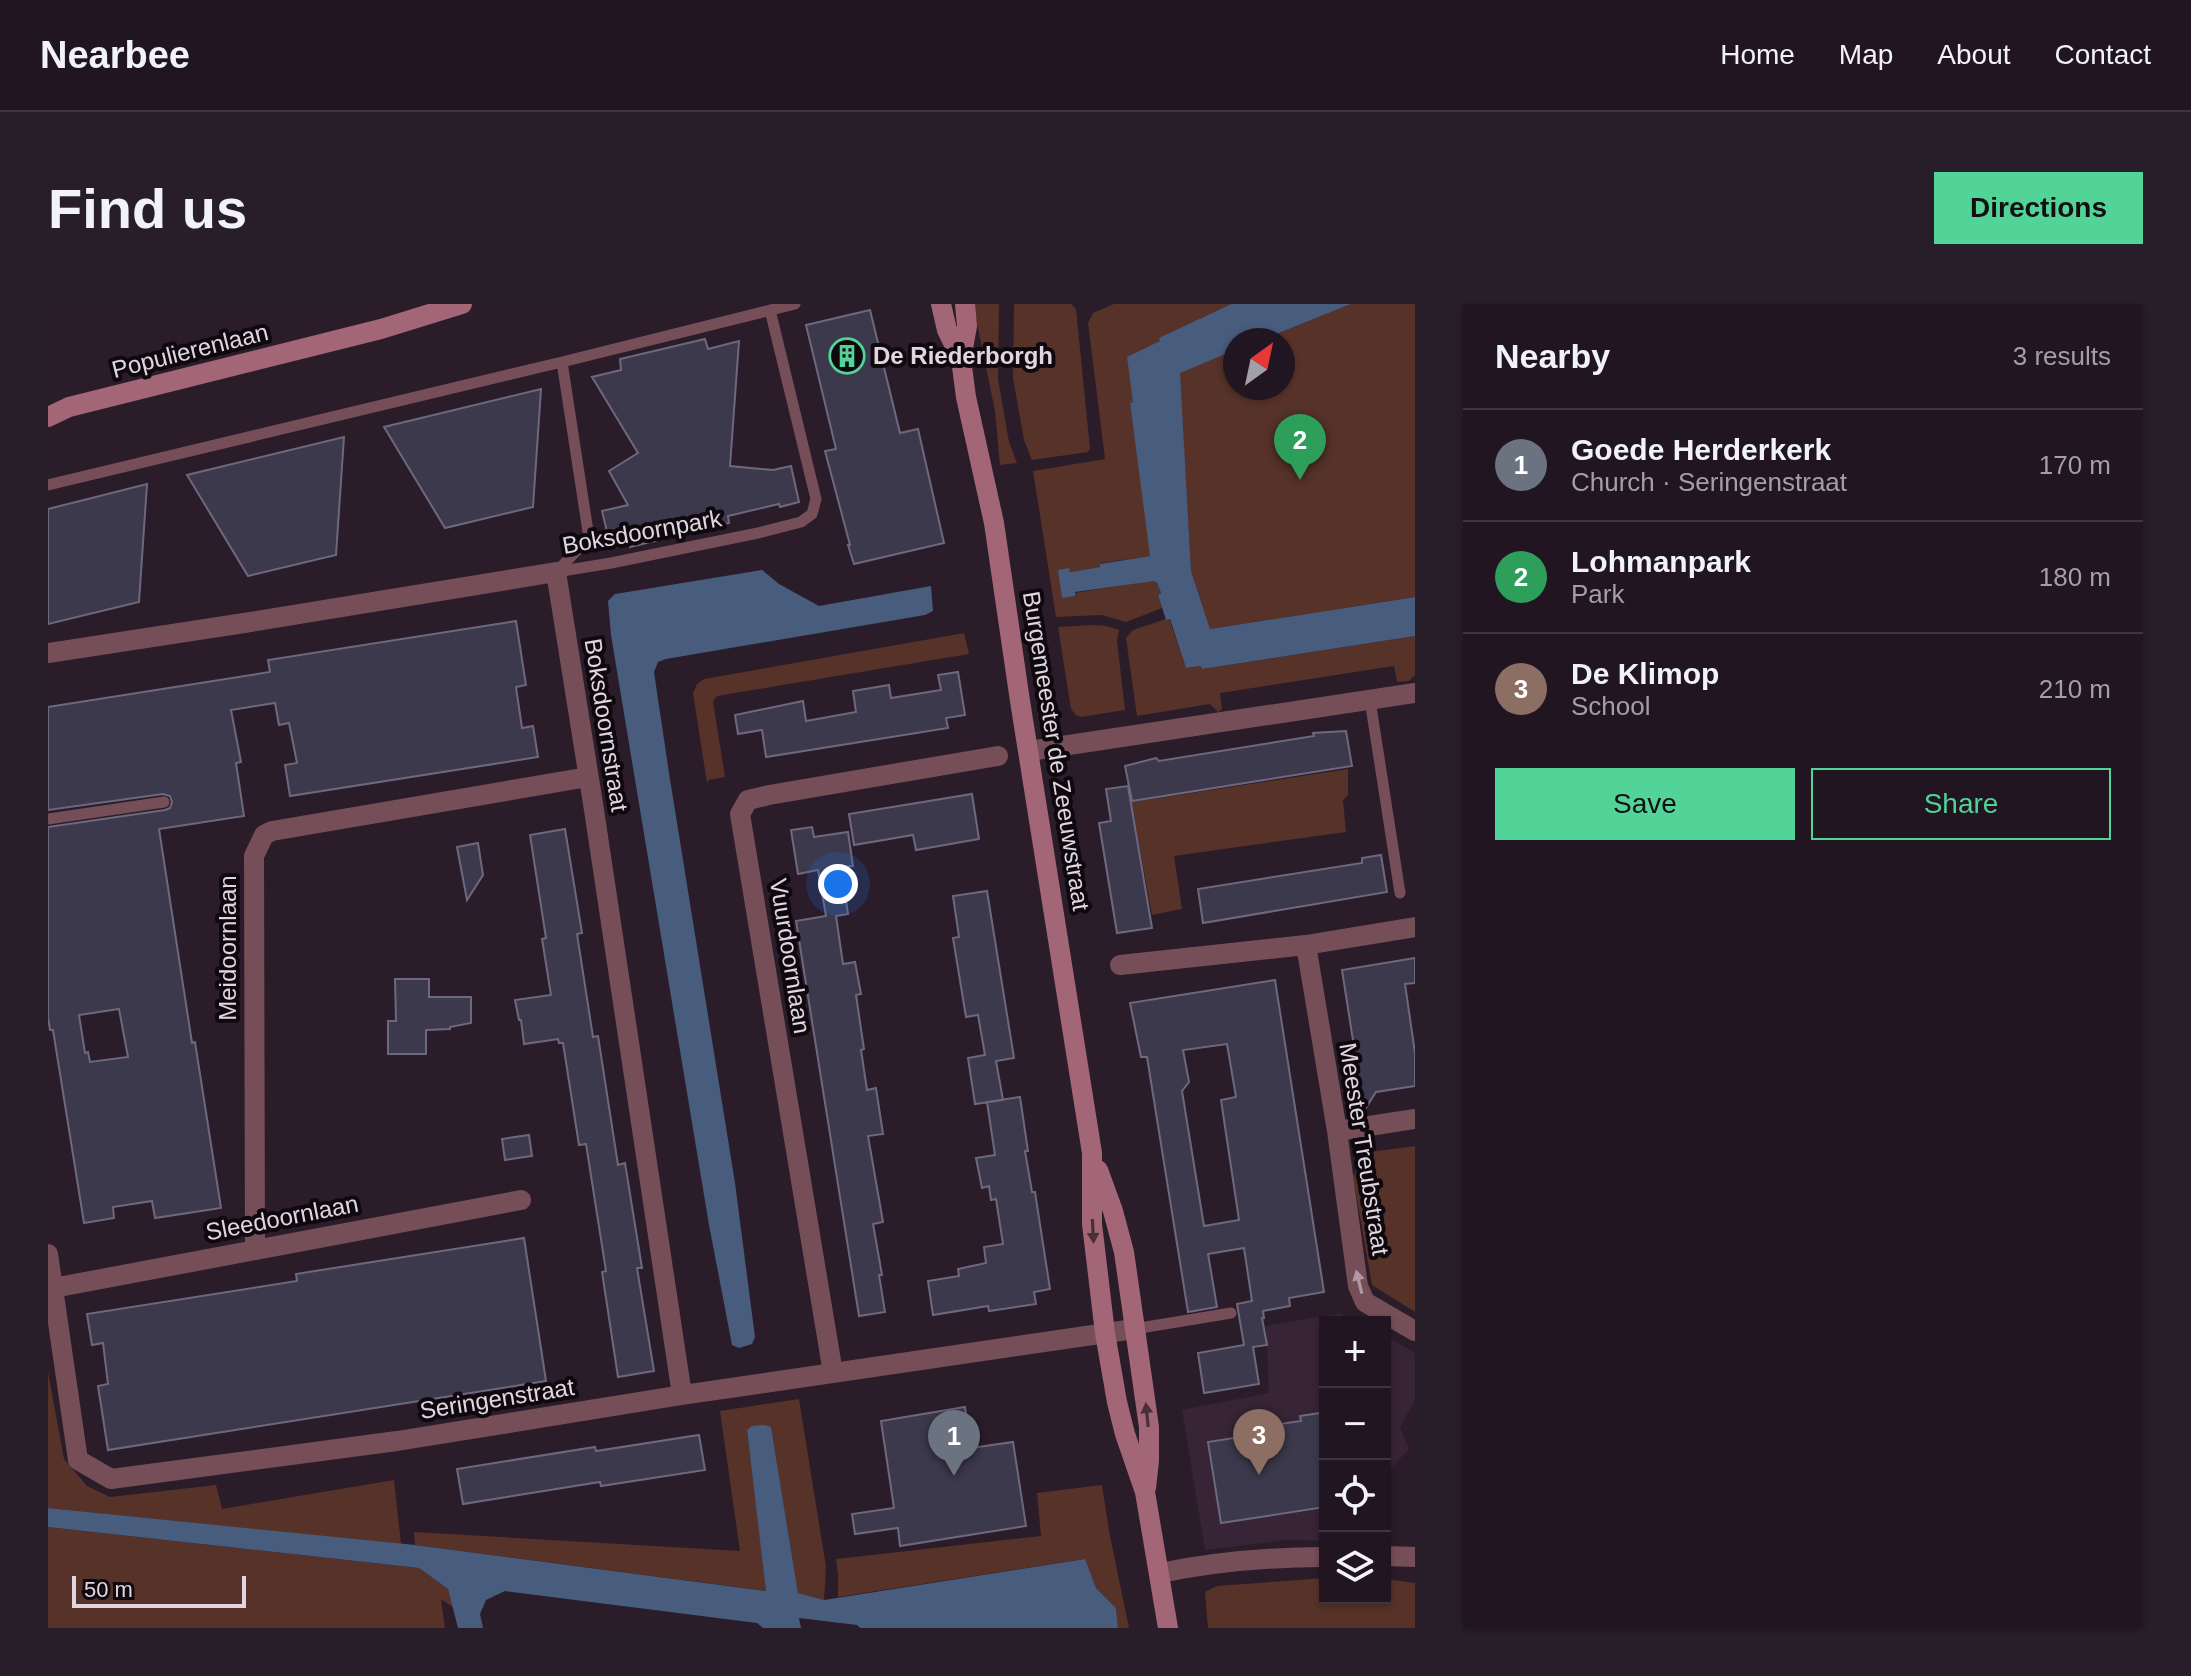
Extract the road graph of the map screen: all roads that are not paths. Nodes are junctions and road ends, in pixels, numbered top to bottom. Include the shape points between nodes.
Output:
1 (462, 304) edge
2 (795, 304) edge
3 (941, 304) edge
4 (965, 304) edge
5 (770, 310) junction
6 (961, 359) junction
7 (562, 362) junction
8 (48, 404) edge
9 (69, 407) junction
10 (48, 417) edge
11 (48, 485) edge
12 (556, 572) junction
13 (48, 653) edge
14 (1415, 693) edge
15 (1370, 700) junction
16 (1029, 751) junction
17 (998, 756) dead end
18 (588, 777) junction
19 (164, 802) dead end
20 (48, 819) edge
21 (1400, 893) dead end
22 (1415, 927) edge
23 (1306, 945) junction
24 (1120, 965) dead end
25 (1415, 1119) edge
26 (1337, 1131) junction
27 (1092, 1153) junction
28 (521, 1200) dead end
29 (255, 1250) junction
30 (48, 1254) edge
31 (51, 1288) edge
32 (1231, 1313) dead end
33 (1134, 1329) junction
34 (1415, 1331) edge
35 (1105, 1333) junction
36 (833, 1373) junction
37 (682, 1395) junction
38 (1145, 1492) junction
39 (1391, 1556) edge
40 (1319, 1557) edge
41 (1415, 1557) edge
42 (1160, 1573) junction
43 (1168, 1628) edge

1 - 9 street, Populierenlaan
2 - 5 lane
3 - 6 street, Burgemeester de Zeeuwstraat
4 - 6 street, Burgemeester de Zeeuwstraat
5 - 7 lane
5 - 12 lane, Boksdoornpark via 816,499 812,514 758,533
6 - 16 street, Burgemeester de Zeeuwstraat via 994,523
7 - 11 lane
7 - 12 lane, Boksdoornpark via 589,538
8 - 9 street, Populierenlaan
9 - 10 street, Populierenlaan
12 - 13 street
12 - 18 street, Boksdoornstraat
14 - 15 street
15 - 16 street
15 - 21 lane
16 - 27 street, Burgemeester de Zeeuwstraat
17 - 36 street, Vuurdoornlaan via 769,795 748,800 740,814
18 - 29 street, Meidoornlaan via 264,835 254,856
18 - 37 street, Boksdoornstraat
19 - 20 lane
22 - 23 street
23 - 24 street
23 - 26 street, Meester Treubstraat
25 - 26 street
34 -> 26 street, Meester Treubstraat via 1365,1302 1358,1286
27 - 33 street, Burgemeester de Zeeuwstraat via 1124,1252
27 -> 35 street, Burgemeester de Zeeuwstraat via 1093,1235
28 - 29 street, Sleedoornlaan
29 - 31 street, Sleedoornlaan
30 - 31 street, Seringenstraat
31 - 37 street, Seringenstraat via 78,1460 111,1479 397,1441
32 - 33 lane
33 - 35 street, Seringenstraat
38 -> 33 street, Burgemeester de Zeeuwstraat via 1149,1427
35 - 36 street, Seringenstraat
35 - 38 street, Burgemeester de Zeeuwstraat via 1119,1413
36 - 37 street, Seringenstraat
38 - 42 street, Burgemeester de Zeeuwstraat
39 - 41 street
40 - 42 street
42 - 43 street, Burgemeester de Zeeuwstraat

